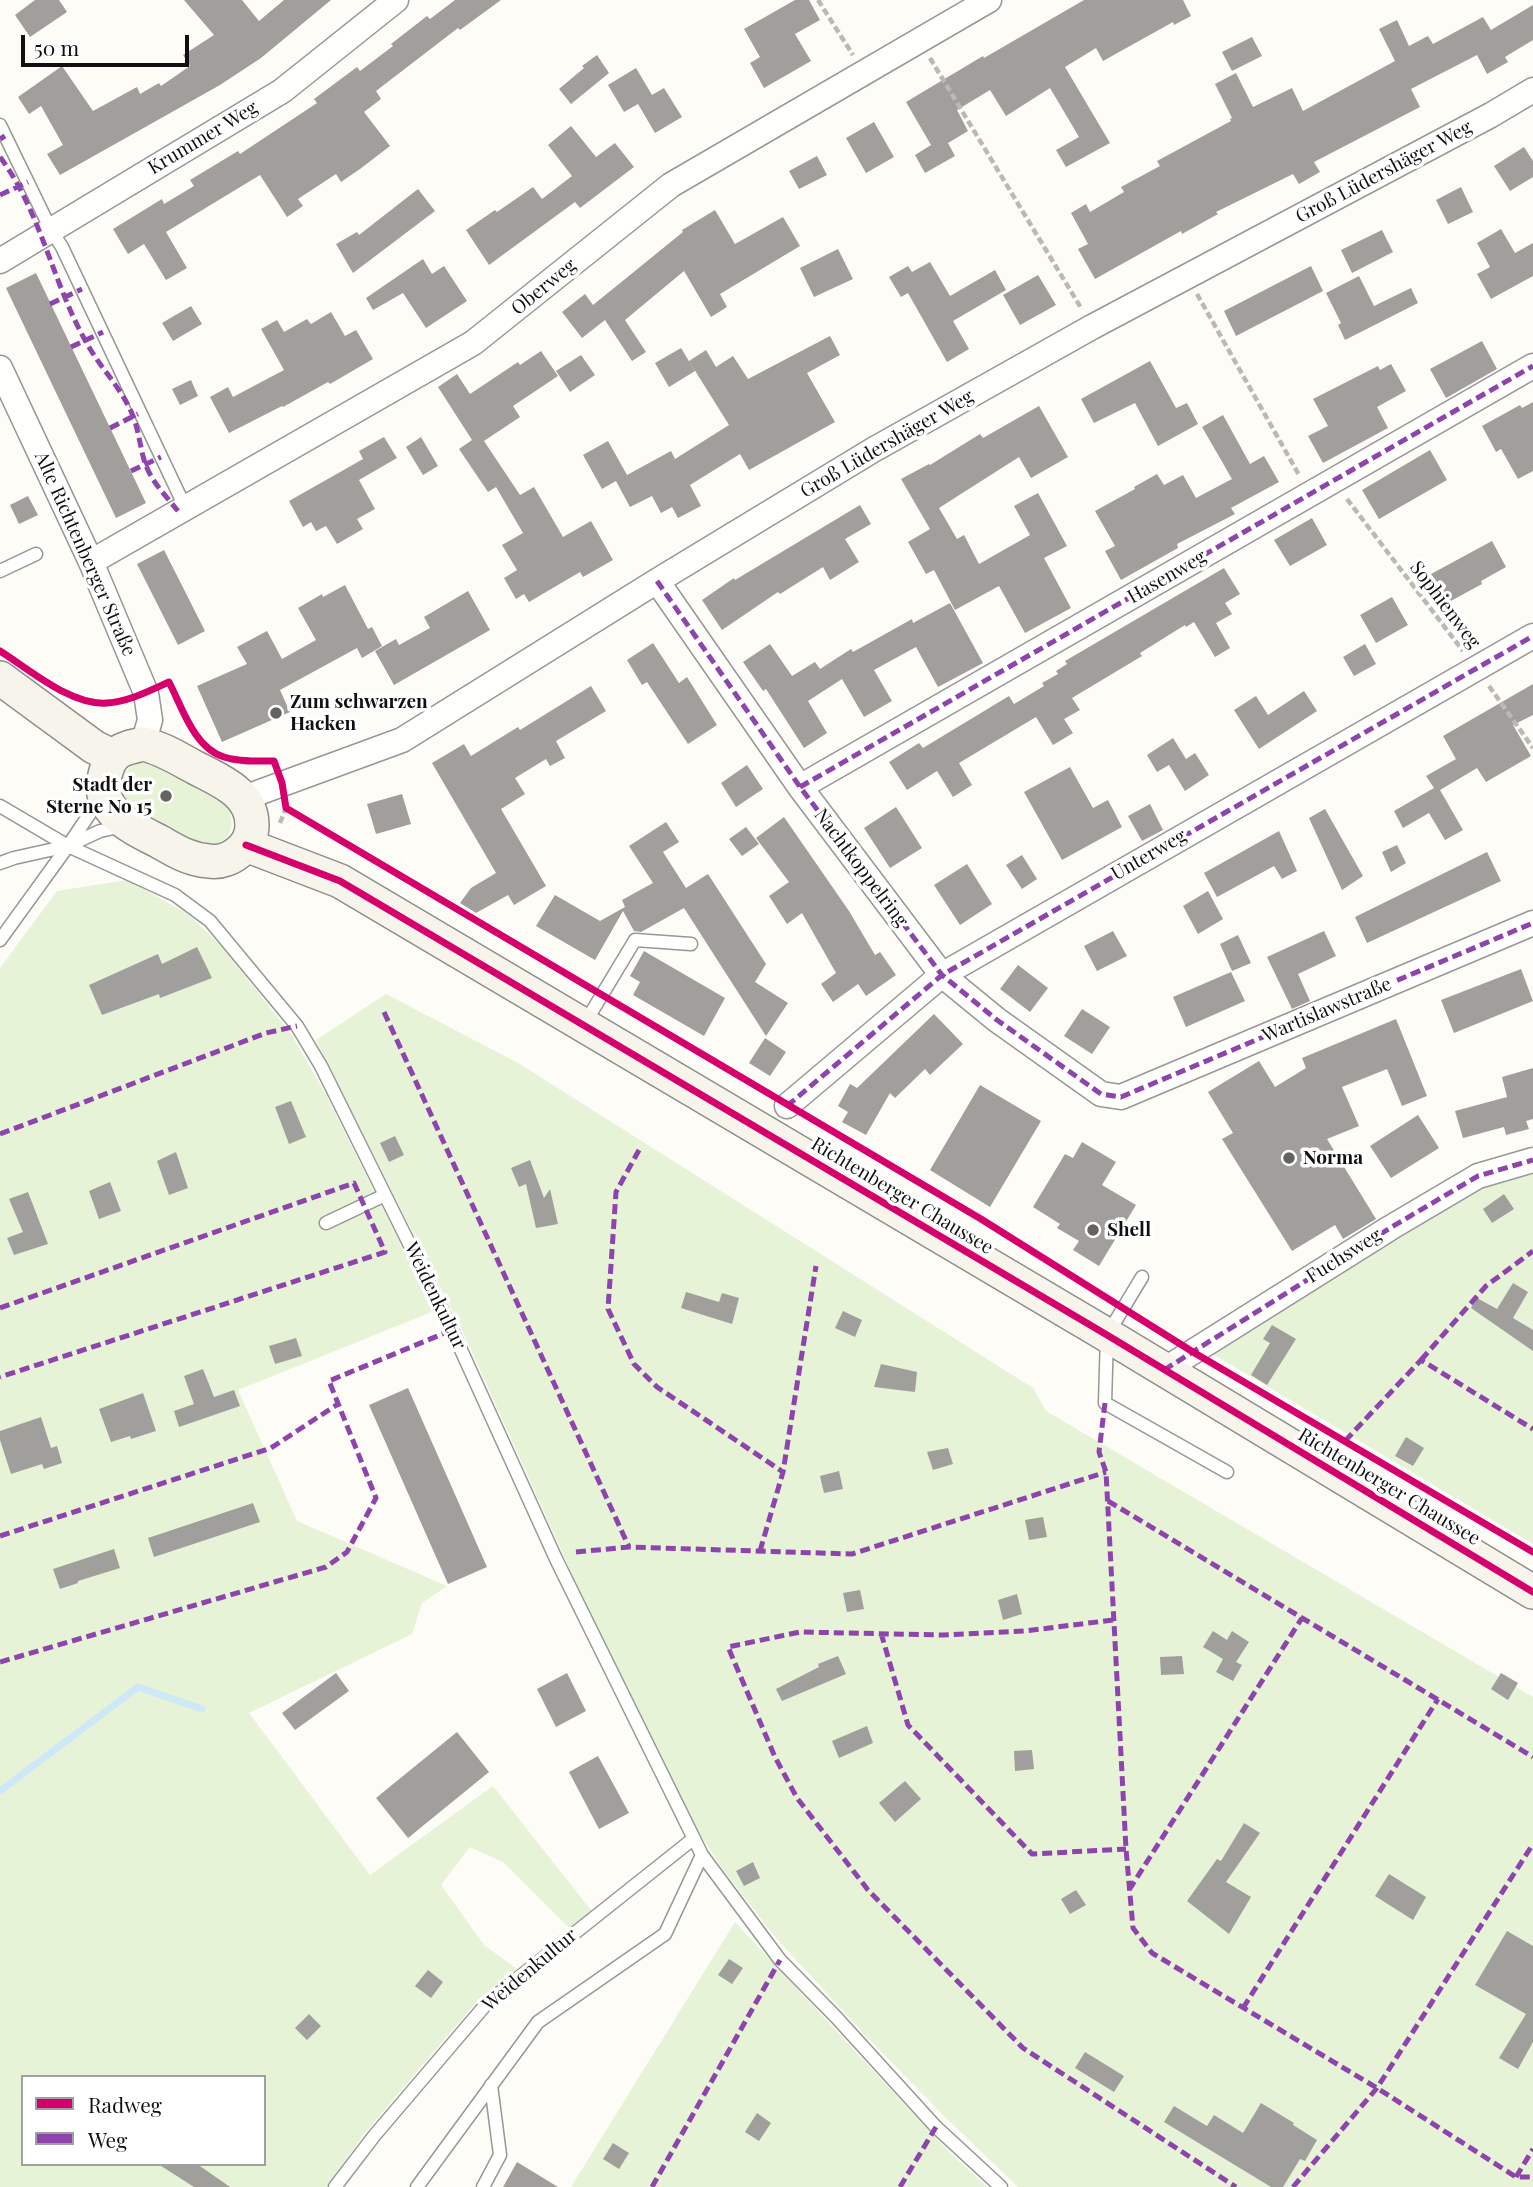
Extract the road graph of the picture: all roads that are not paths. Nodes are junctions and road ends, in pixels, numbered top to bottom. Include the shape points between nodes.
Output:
1 (396, 0) edge
2 (989, 0) edge
3 (1533, 90) edge
4 (0, 125) edge
5 (51, 230) junction
6 (0, 261) edge
7 (1533, 366) edge
8 (0, 368) edge
9 (185, 507) junction
10 (36, 554) dead end
11 (91, 562) junction
12 (0, 571) edge
13 (657, 581) junction
14 (1533, 636) edge
15 (0, 678) edge
16 (143, 744) junction
17 (112, 756) junction
18 (800, 787) junction
19 (103, 793) junction
20 (244, 798) junction
21 (0, 806) edge
22 (128, 825) junction
23 (246, 845) junction
24 (68, 846) junction
25 (0, 863) edge
26 (1533, 923) edge
27 (0, 940) edge
28 (691, 944) dead end
29 (942, 975) junction
30 (583, 1026) junction
31 (1121, 1097) joint
32 (787, 1105) dead end
33 (1533, 1160) edge
34 (385, 1195) junction
35 (326, 1223) dead end
36 (1142, 1278) dead end
37 (1107, 1335) junction
38 (1164, 1370) junction
39 (1227, 1472) dead end
40 (1533, 1592) edge
41 (694, 1839) junction
42 (702, 1855) junction
43 (491, 2085) junction
44 (335, 2187) edge
45 (417, 2187) edge
46 (483, 2187) edge
47 (1000, 2187) edge

1 - 5 street, Krummer Weg via 282,91
2 - 9 street, Oberweg via 671,185 473,343
3 - 13 street, Groß Lüdershäger Weg via 1092,327 873,450
4 - 5 lane
5 - 6 street, Krummer Weg
5 - 9 lane
7 - 18 street, Hasenweg
8 - 11 street, Alte Richtenberger Straße
9 - 11 street, Oberweg
10 - 12 lane
11 - 16 street, Alte Richtenberger Straße via 146,693 149,720
13 - 18 street, Nachtkoppelring
13 - 20 street, Groß Lüdershäger Weg via 401,740
14 - 29 street, Unterweg
15 - 17 street
16 - 17 street
16 - 20 street via 229,785
17 - 19 street
18 - 29 street, Nachtkoppelring
19 - 22 street via 110,808
19 - 24 lane
20 - 23 street via 252,830
21 - 24 lane, Weidenkultur
22 - 23 street via 194,860 215,862 235,856
22 - 24 lane via 100,831
23 - 30 street, Richtenberger Chaussee via 340,881
24 - 25 lane
24 - 27 lane
24 - 34 lane, Weidenkultur via 176,895 210,920 297,1026
26 - 31 street, Wartislawstraße
28 - 30 lane via 635,940
29 - 31 street, Nachtkoppelring via 1101,1094
29 - 32 street, Unterweg
30 - 37 street, Richtenberger Chaussee
33 - 38 street, Fuchsweg via 1478,1176
34 - 35 lane
34 - 41 lane, Weidenkultur
36 - 37 lane
37 - 38 street, Richtenberger Chaussee
37 - 39 lane via 1105,1403
38 - 40 street, Richtenberger Chaussee
41 - 42 lane, Weidenkultur
41 - 44 lane, Weidenkultur via 488,2001
42 - 43 lane via 665,1934 538,2022
42 - 47 lane, Weidenkultur via 780,1960 936,2127
43 - 45 lane
43 - 46 lane via 500,2155

